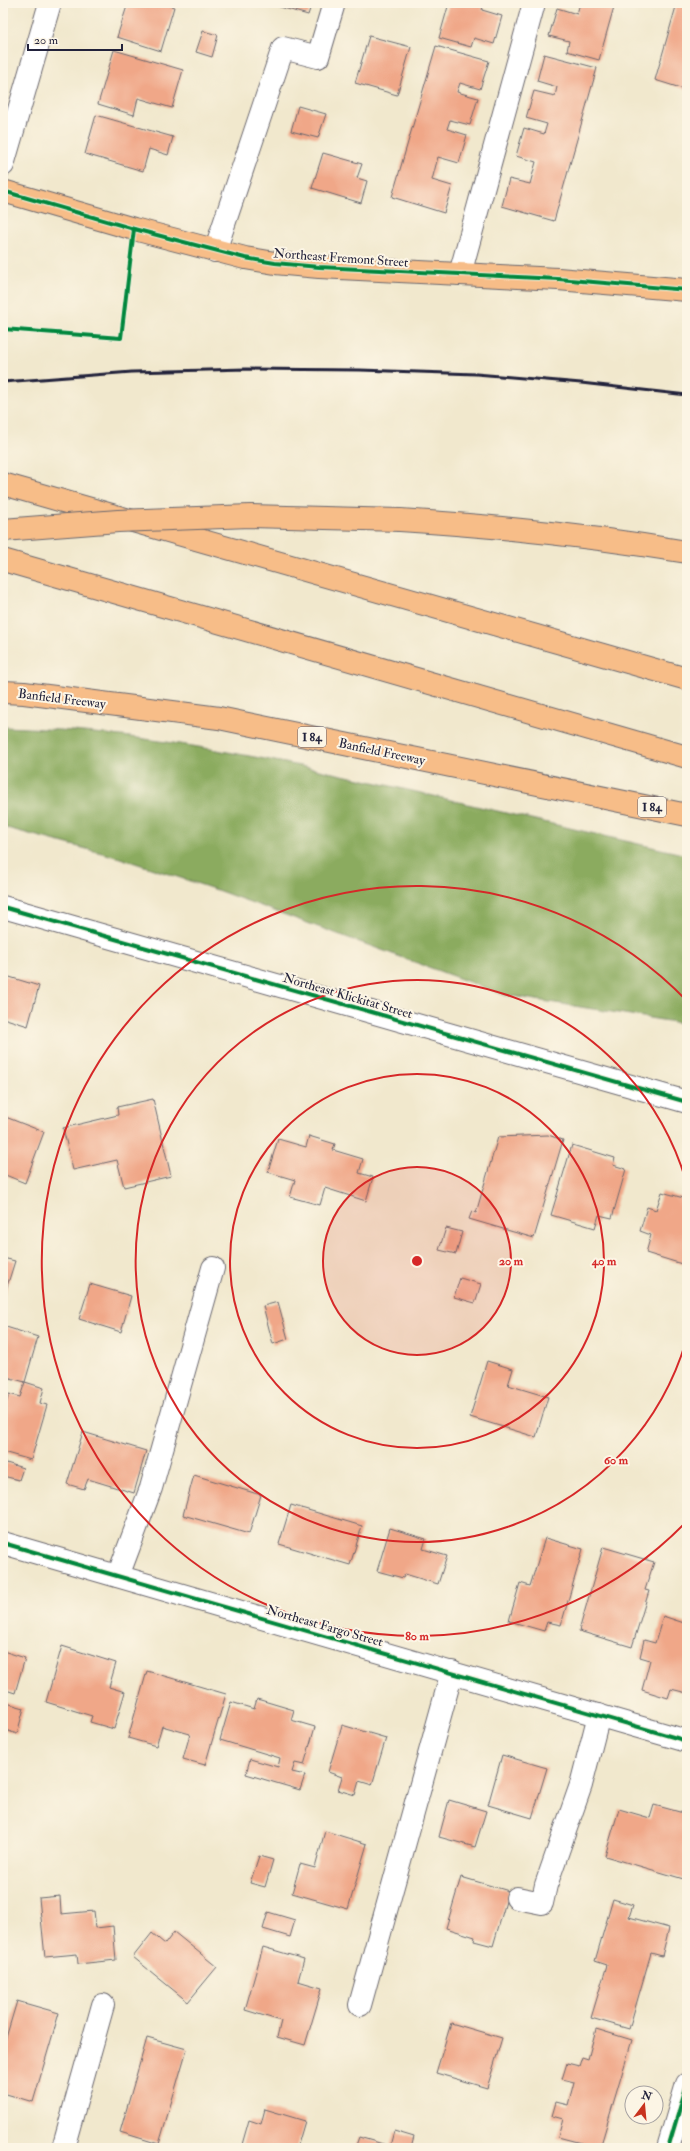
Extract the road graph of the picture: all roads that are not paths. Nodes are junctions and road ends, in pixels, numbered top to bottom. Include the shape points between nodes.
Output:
1 (50, 3) edge
2 (334, 3) edge
3 (534, 3) edge
4 (3, 165) edge
5 (3, 191) edge
6 (215, 250) junction
7 (460, 274) junction
8 (687, 290) edge
9 (3, 484) edge
10 (3, 530) edge
11 (687, 552) edge
12 (3, 560) edge
13 (687, 679) edge
14 (3, 692) edge
15 (687, 757) edge
16 (687, 815) edge
17 (3, 907) edge
18 (687, 1102) edge
19 (213, 1268) dead end
20 (3, 1543) edge
21 (118, 1576) junction
22 (452, 1672) junction
23 (599, 1715) junction
24 (687, 1741) edge
25 (517, 1898) dead end
26 (103, 2005) dead end
27 (360, 2005) dead end
28 (687, 2084) edge
29 (62, 2148) edge
30 (668, 2148) edge

1 - 4 street
2 - 6 street via 318,57 283,48
3 - 7 street
5 - 6 main road, Northeast Fremont Street
6 - 7 main road, Northeast Fremont Street via 245,258 319,267
7 - 8 main road, Northeast Fremont Street
9 - 13 main road
10 - 11 main road, bridge via 118,521 250,516 400,520 611,540
12 - 15 main road
14 - 16 main road, Banfield Freeway / I 84 via 219,718
17 - 18 street, Northeast Klickitat Street
19 - 21 street via 151,1488
20 - 21 street, Northeast Fargo Street
21 - 22 street, Northeast Fargo Street
22 - 23 street, Northeast Fargo Street
22 - 27 street
23 - 24 street, Northeast Fargo Street
23 - 25 street via 581,1785 542,1903
26 - 29 street
28 - 30 street

